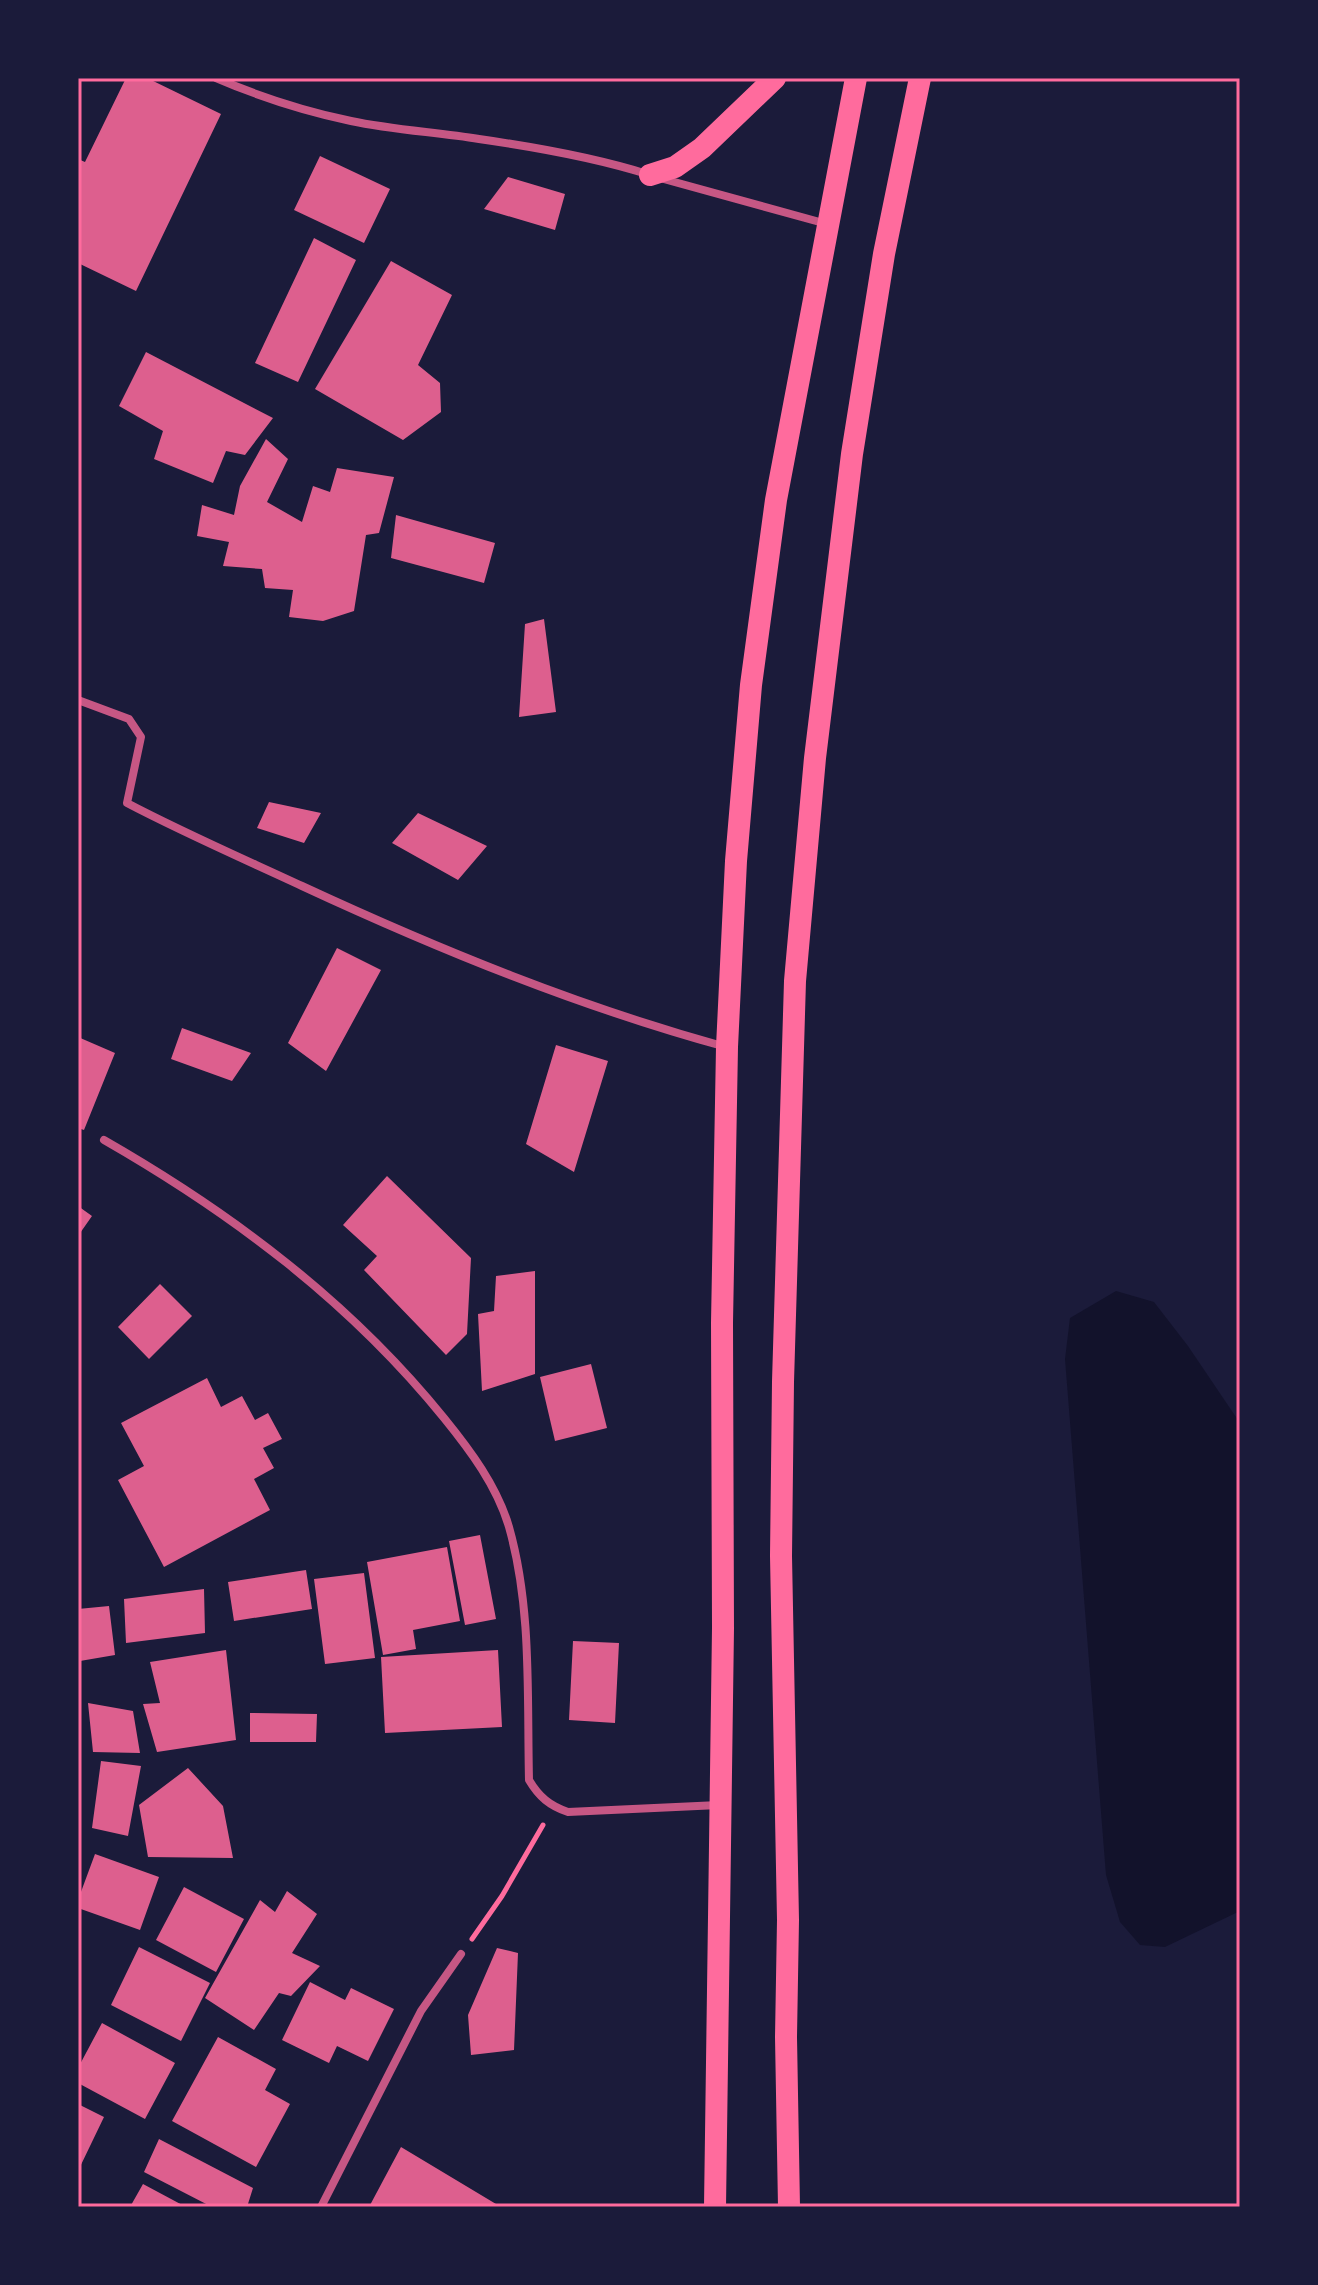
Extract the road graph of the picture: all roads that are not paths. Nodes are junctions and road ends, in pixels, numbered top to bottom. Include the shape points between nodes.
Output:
1 (216, 78) edge
2 (775, 78) edge
3 (856, 78) edge
4 (920, 78) edge
5 (650, 175) junction
6 (827, 224) junction
7 (78, 700) edge
8 (727, 1047) junction
9 (104, 1140) dead end
10 (719, 1805) junction
11 (461, 1954) road end
12 (321, 2207) edge
13 (715, 2207) edge
14 (789, 2207) edge

1 - 5 street via 352,122 562,153
2 - 5 highway via 702,148 675,167
3 - 6 highway
4 - 14 highway via 884,254 850,468 816,745 795,981 781,1556
5 - 6 street
6 - 8 highway via 781,472 751,685
7 - 8 street via 129,719 141,737 127,803 138,809 457,955 546,990
8 - 10 highway
9 - 10 street via 225,1215 306,1277 378,1343 464,1443 497,1498 515,1553 527,1663 529,1780 536,1792 568,1812
10 - 13 highway
11 - 12 street via 421,2011

